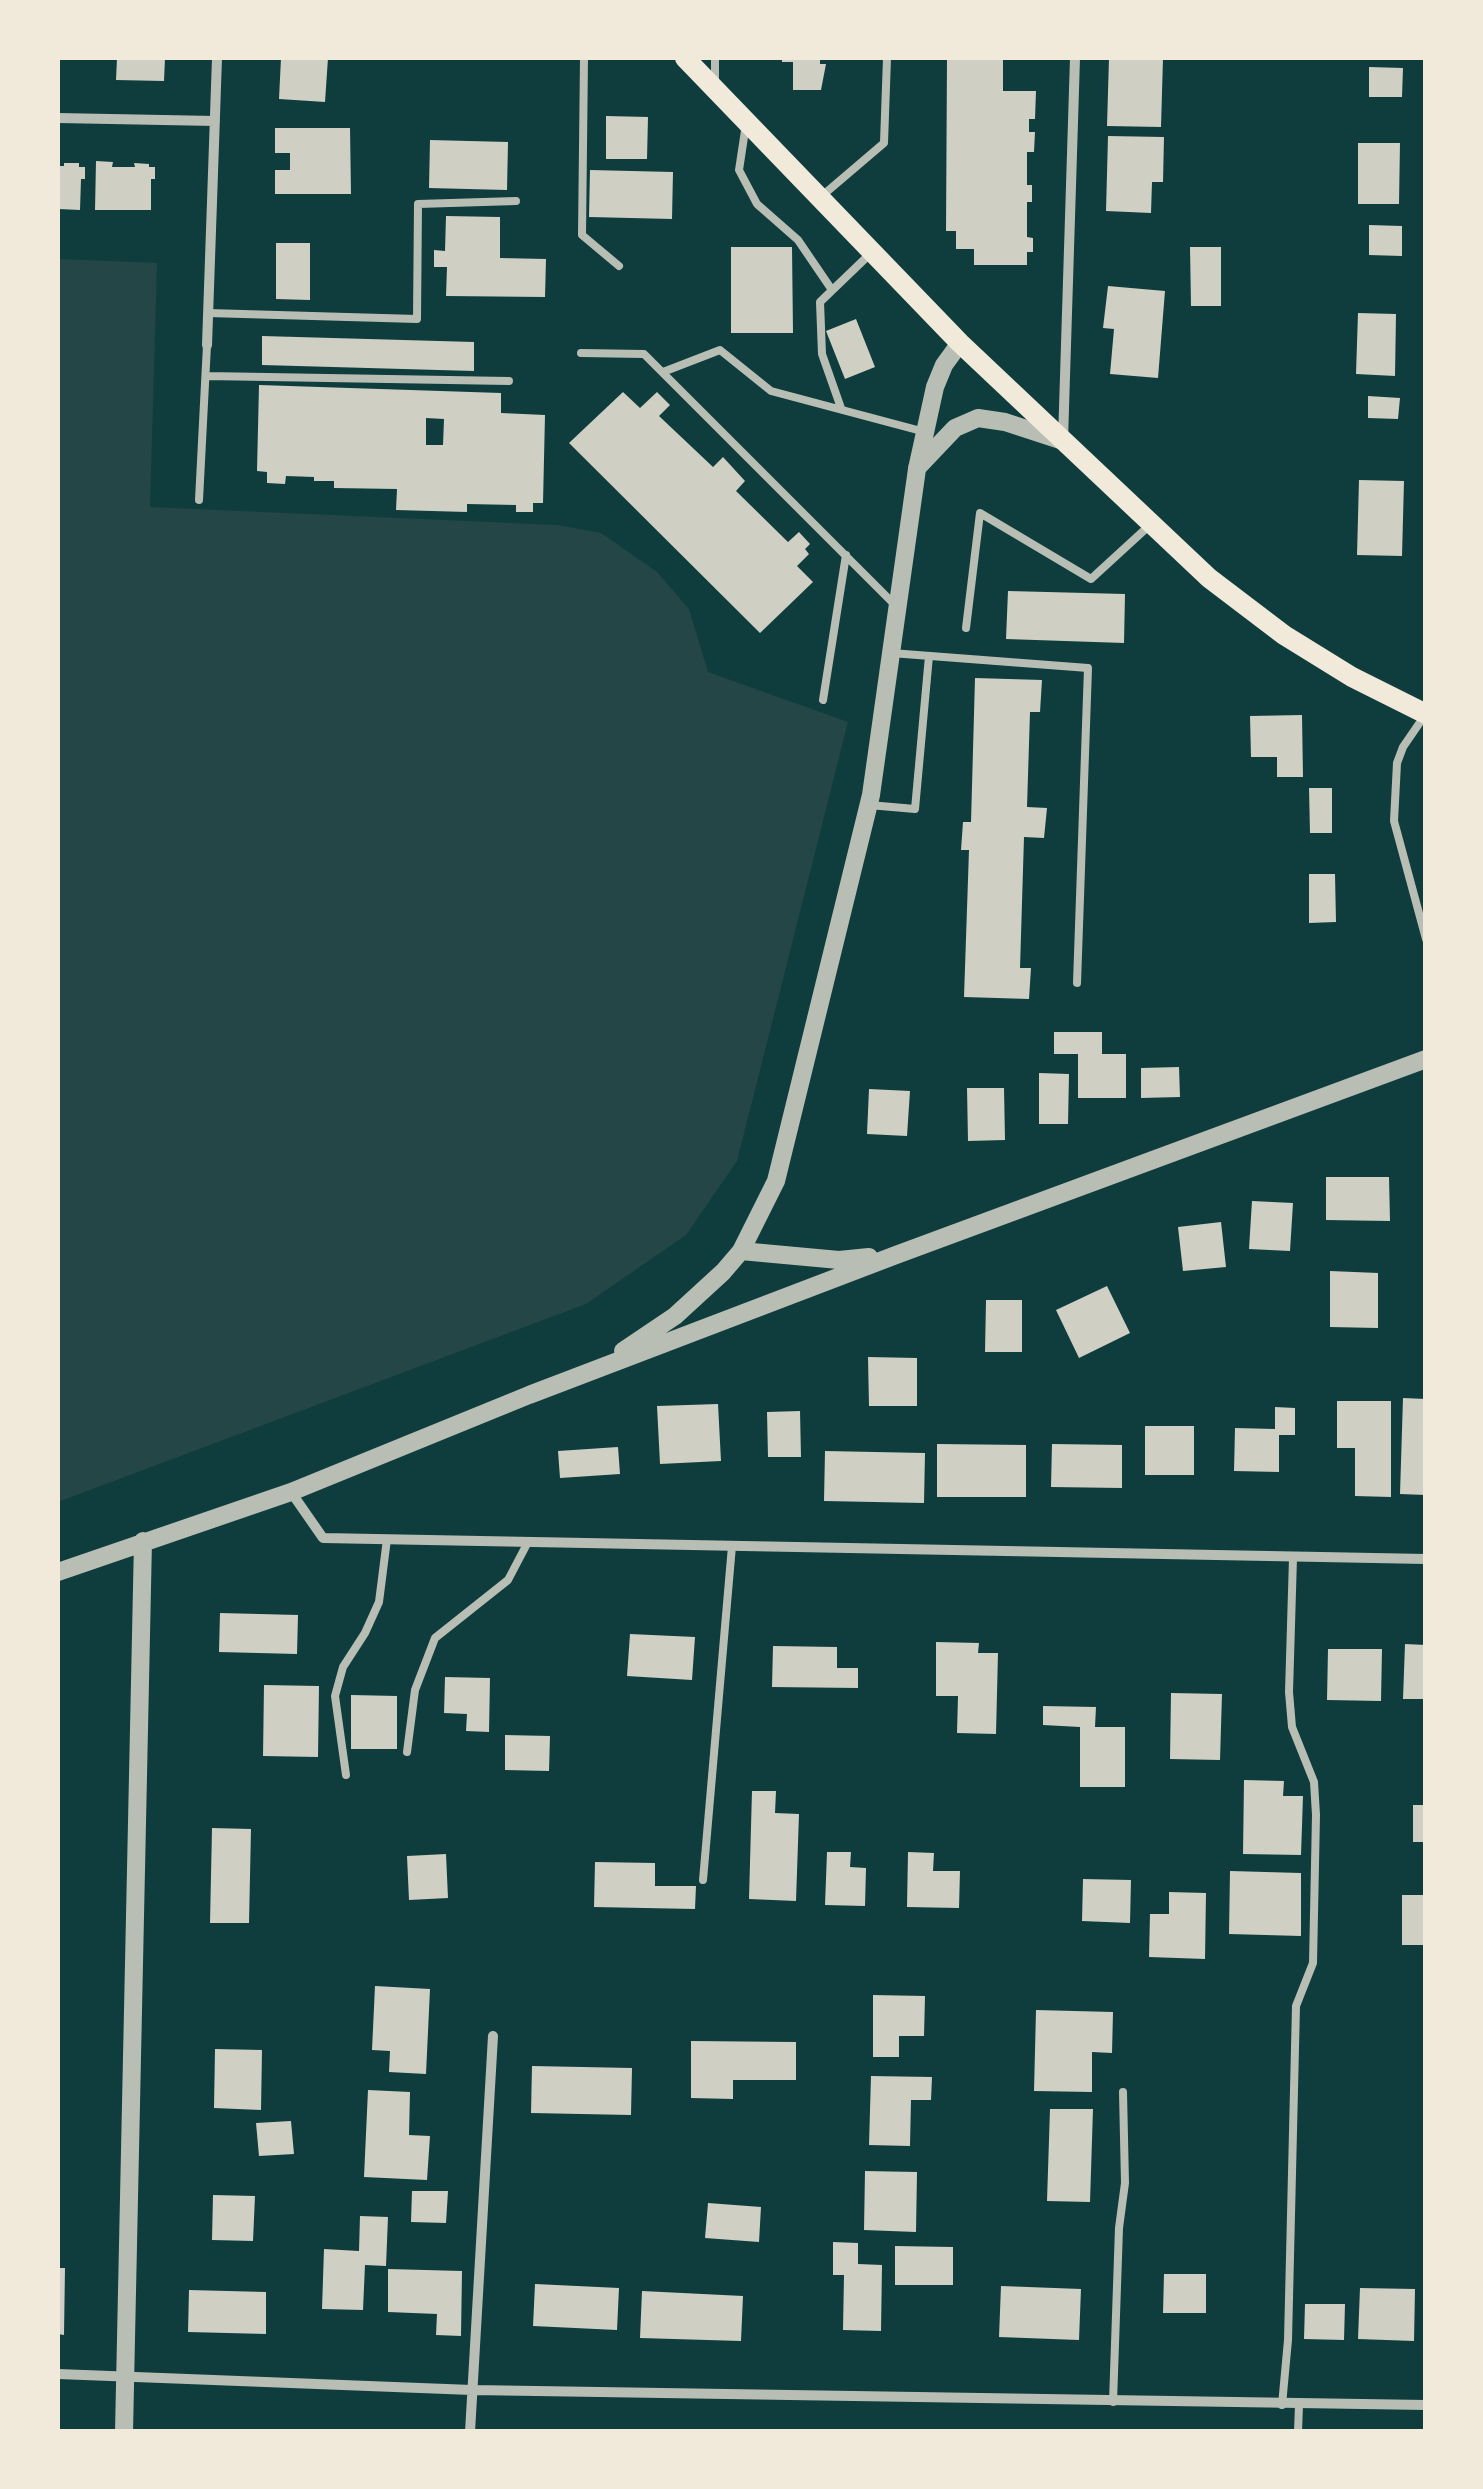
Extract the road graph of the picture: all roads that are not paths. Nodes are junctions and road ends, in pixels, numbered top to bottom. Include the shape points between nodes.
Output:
1 (216, 58) edge
2 (584, 58) edge
3 (684, 58) edge
4 (716, 58) edge
5 (887, 58) edge
6 (1075, 58) edge
7 (715, 89) junction
8 (58, 118) edge
9 (214, 121) junction
10 (746, 121) junction
11 (820, 198) junction
12 (516, 201) dead end
13 (872, 252) junction
14 (619, 266) dead end
15 (832, 290) junction
16 (208, 313) junction
17 (960, 344) junction
18 (208, 345) joint
19 (581, 352) dead end
20 (662, 372) junction
21 (206, 376) junction
22 (509, 382) dead end
23 (842, 408) junction
24 (925, 432) junction
25 (1063, 441) junction
26 (917, 468) junction
27 (198, 500) dead end
28 (1151, 524) junction
29 (846, 555) junction
30 (898, 608) junction
31 (966, 628) dead end
32 (891, 653) junction
33 (929, 656) junction
34 (823, 700) dead end
35 (1426, 705) edge
36 (1425, 714) edge
37 (869, 805) junction
38 (1426, 940) edge
39 (1077, 983) dead end
40 (1426, 1059) edge
41 (740, 1251) junction
42 (896, 1254) junction
43 (529, 1395) junction
44 (291, 1492) junction
45 (387, 1540) junction
46 (143, 1541) junction
47 (528, 1542) junction
48 (732, 1546) junction
49 (1293, 1558) junction
50 (1426, 1560) edge
51 (58, 1572) edge
52 (407, 1752) dead end
53 (346, 1775) dead end
54 (703, 1880) dead end
55 (493, 2036) dead end
56 (1123, 2092) dead end
57 (58, 2374) edge
58 (125, 2376) junction
59 (472, 2390) junction
60 (1113, 2402) junction
61 (1282, 2405) junction
62 (1299, 2405) junction
63 (1426, 2406) edge
64 (124, 2432) edge
65 (470, 2432) edge
66 (1298, 2432) edge

1 - 9 street
2 - 14 lane via 582,236
3 - 7 main road
4 - 7 lane
5 - 11 lane via 884,144
6 - 25 street
7 - 10 main road
8 - 9 street
9 - 16 street
10 - 11 main road
10 - 15 lane via 738,170 757,204 798,240
11 - 13 main road
12 - 16 lane via 418,204 417,318
13 - 15 lane
13 - 17 main road
15 - 23 lane via 820,302 822,354
16 - 18 street
17 - 24 street via 938,377
17 - 25 main road
18 - 21 lane
19 - 20 lane via 644,354
20 - 23 lane via 720,350 771,390
20 - 29 lane
21 - 22 lane
21 - 27 lane
23 - 24 lane
24 - 26 street
25 - 26 street via 978,418 955,428
25 - 28 main road
26 - 30 street
28 - 31 lane via 1092,580 980,513
28 - 36 main road via 1284,635
29 - 30 lane
29 - 34 lane
30 - 32 street
32 - 33 lane
32 - 37 street
33 - 37 lane via 916,810
33 - 39 lane via 1088,668
35 - 36 lane
36 - 38 lane via 1397,763 1394,821
37 - 41 street via 781,1164
40 - 42 street
41 - 42 street via 839,1260
41 - 43 street via 674,1316 625,1350
42 - 43 street
43 - 44 street
44 - 45 street via 324,1538
44 - 46 street
45 - 47 street
45 - 53 lane via 379,1602 343,1667 335,1696
46 - 51 street
46 - 58 street
47 - 48 street
47 - 52 lane via 508,1580 435,1638 415,1690
48 - 49 street
48 - 54 lane
49 - 50 street
49 - 61 lane via 1292,1727 1314,1782 1316,1815 1313,1963 1296,2006
55 - 59 street
56 - 60 lane
57 - 58 street
58 - 59 street
58 - 64 street
59 - 60 street
59 - 65 street
60 - 61 street
61 - 62 street
62 - 63 street
62 - 66 lane

